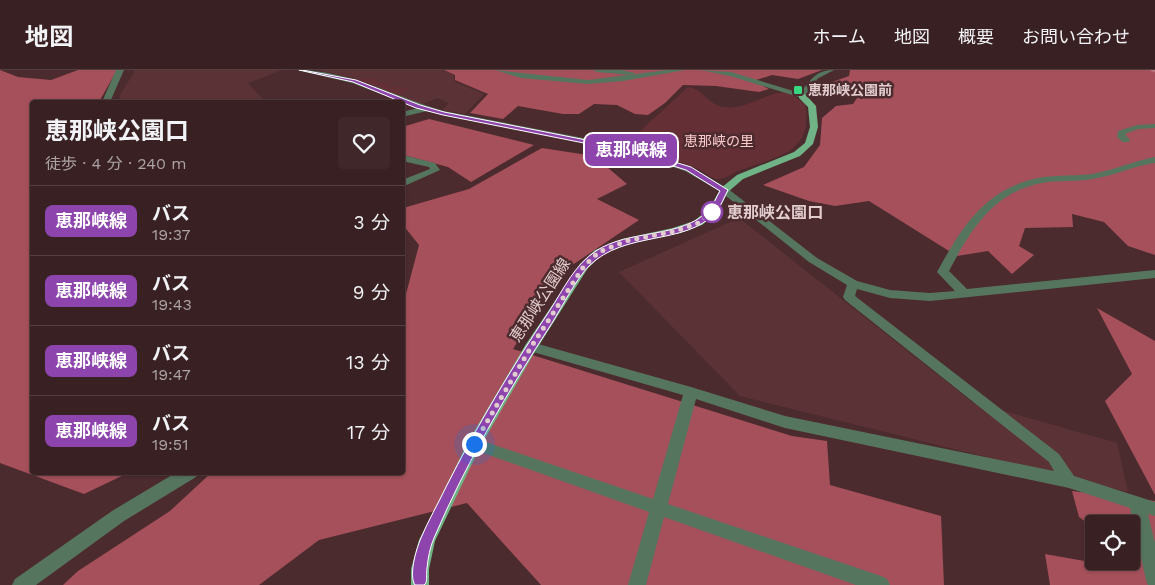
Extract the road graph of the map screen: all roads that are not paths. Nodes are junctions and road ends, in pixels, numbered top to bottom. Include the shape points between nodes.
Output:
1 (120, 70) edge
2 (301, 70) edge
3 (498, 70) edge
4 (597, 70) edge
5 (681, 70) edge
6 (704, 70) edge
7 (830, 70) edge
8 (651, 75) junction
9 (802, 96) junction
10 (107, 100) edge
11 (405, 100) edge
12 (405, 100) edge
13 (425, 108) junction
14 (405, 114) edge
15 (1155, 126) edge
16 (1126, 140) dead end
17 (405, 159) edge
18 (1155, 160) edge
19 (405, 183) edge
20 (724, 190) junction
21 (1155, 274) edge
22 (854, 284) junction
23 (965, 294) junction
24 (531, 347) junction
25 (691, 392) junction
26 (474, 444) junction
27 (186, 475) edge
28 (1069, 481) junction
29 (1137, 502) junction
30 (659, 508) junction
31 (1155, 509) edge
32 (1155, 580) edge
33 (21, 585) edge
34 (420, 585) edge
35 (637, 585) edge
36 (881, 585) edge

1 - 10 street
2 - 12 street via 359,82
3 - 8 street via 521,76 588,82
4 - 8 street
5 - 8 street
6 - 9 street via 731,74
7 - 9 street via 814,78
9 - 20 main road, 恵那峡公園線 via 812,106 814,115 809,144 797,154 740,177
11 - 13 street
13 - 14 street
13 - 20 street via 630,150 688,169
15 - 16 street via 1137,127 1121,133
17 - 19 street via 432,165 435,170
18 - 23 street via 1099,176 1042,180 1000,194 984,206 943,272
20 - 22 street via 813,260
20 - 24 main road, 恵那峡公園線 via 713,211 698,223 626,241 599,252 584,266
21 - 23 street
22 - 23 street via 890,294 930,297
22 - 28 street via 849,296 1054,458
24 - 25 street
24 - 26 main road, 恵那峡公園線
25 - 28 street via 785,422
25 - 30 street
26 - 30 street
26 - 34 main road, 恵那峡公園線 via 427,540
27 - 33 street via 118,516
28 - 29 street
29 - 31 street
29 - 32 street
30 - 35 street
30 - 36 street

